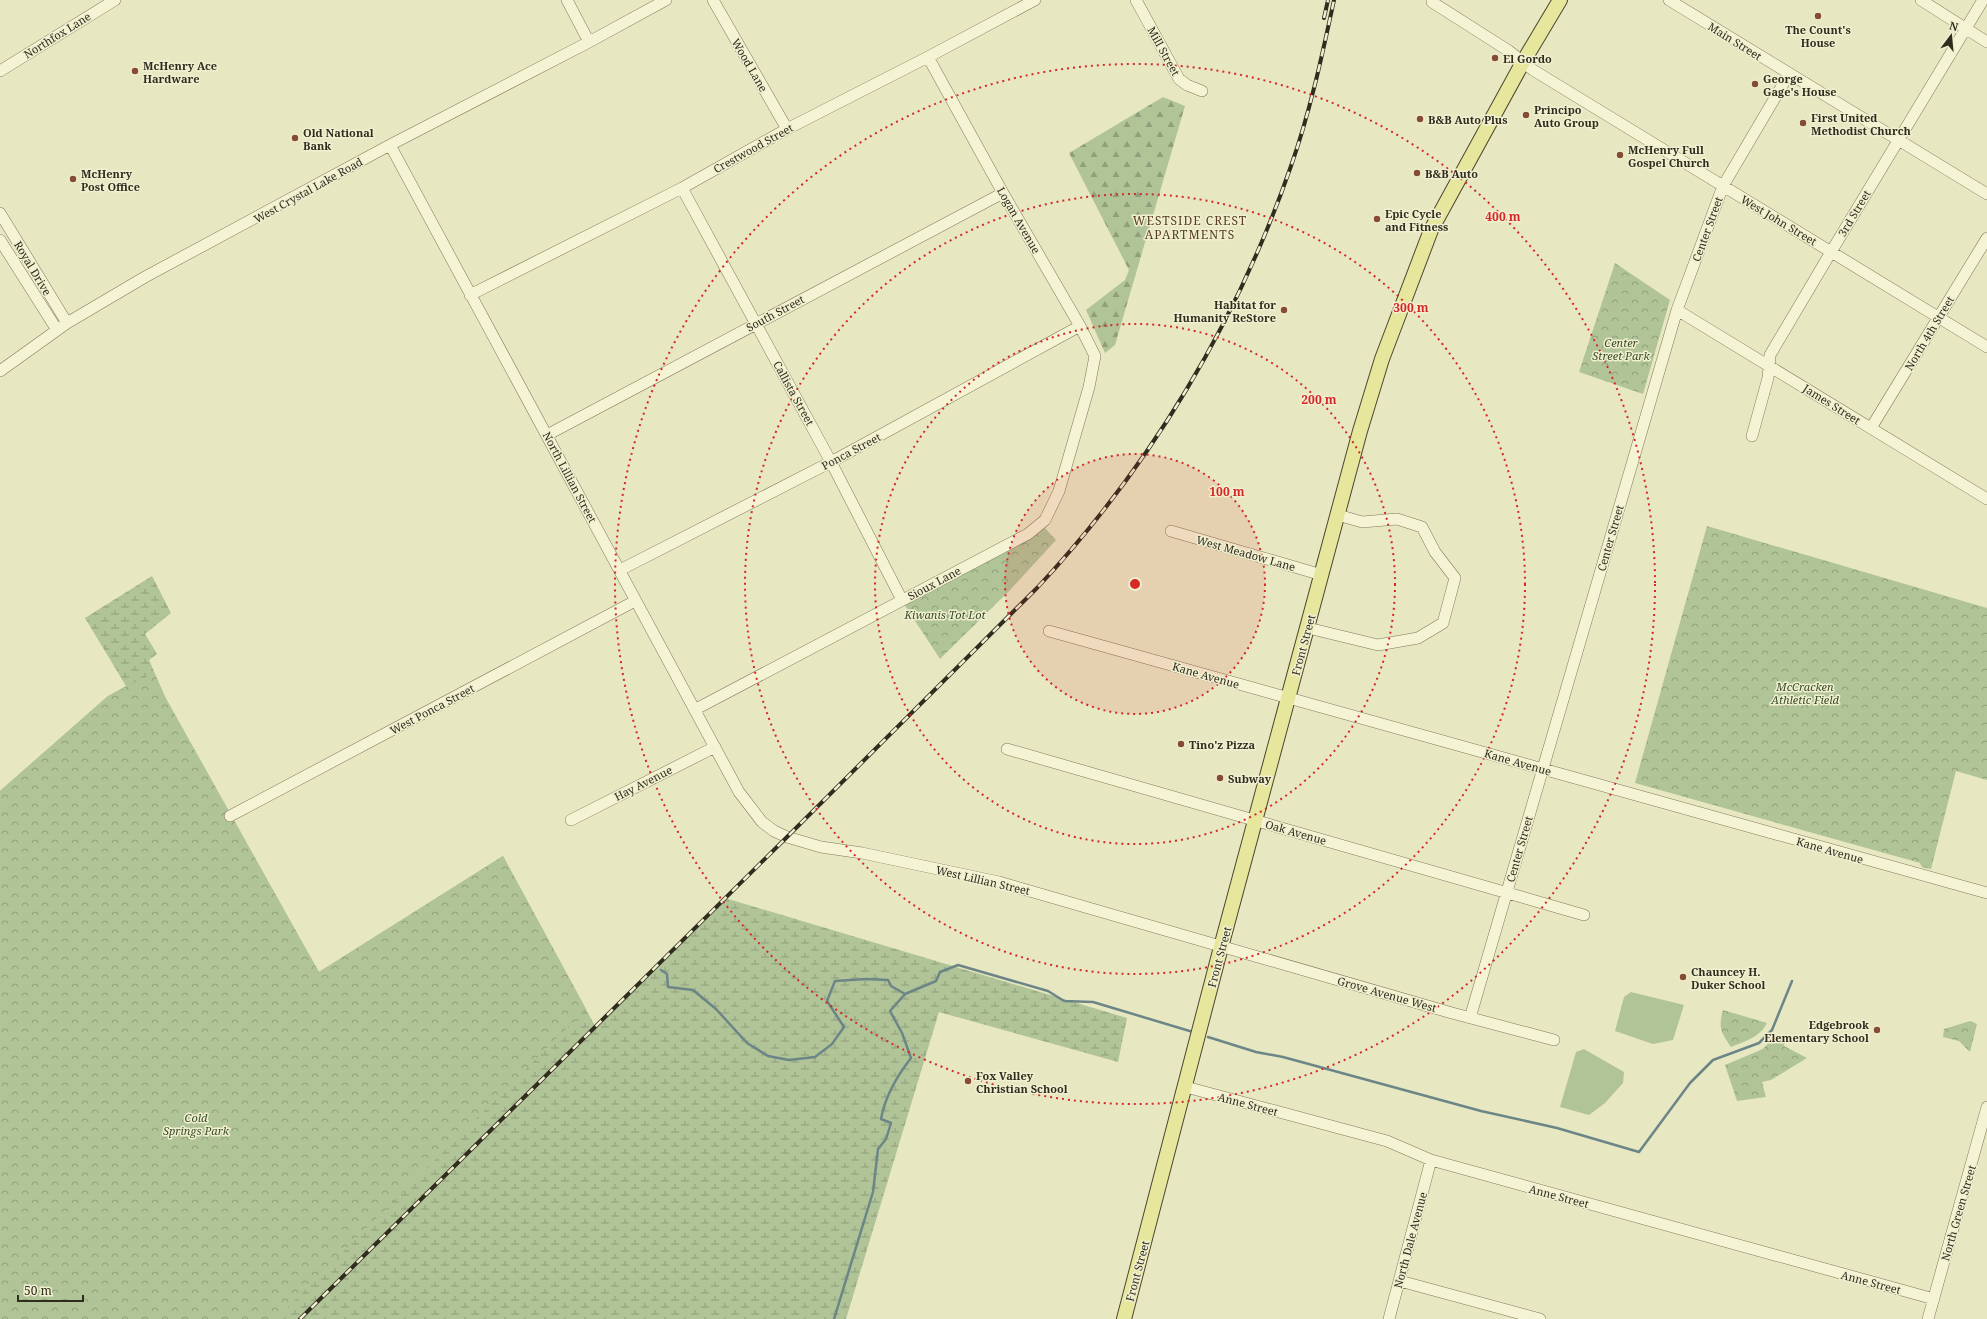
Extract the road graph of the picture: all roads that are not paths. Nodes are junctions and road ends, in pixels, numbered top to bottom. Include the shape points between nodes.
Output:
1 (115, 0) edge
2 (567, 0) edge
3 (666, 0) edge
4 (713, 0) edge
5 (1035, 0) edge
6 (1136, 0) edge
7 (1432, 0) edge
8 (1560, 0) edge
9 (1669, 0) edge
10 (1921, 0) edge
11 (1983, 0) edge
12 (1967, 28) junction
13 (589, 42) junction
14 (1987, 42) edge
15 (928, 57) junction
16 (1523, 62) junction
17 (0, 71) edge
18 (1789, 74) junction
19 (1202, 91) dead end
20 (787, 129) junction
21 (1898, 140) junction
22 (390, 145) junction
23 (1723, 186) junction
24 (682, 188) junction
25 (1003, 193) junction
26 (1987, 194) edge
27 (0, 213) edge
28 (1987, 238) edge
29 (0, 240) edge
30 (1830, 252) junction
31 (470, 295) junction
32 (1677, 310) junction
33 (1938, 318) junction
34 (67, 323) junction
35 (755, 323) junction
36 (1080, 326) junction
37 (57, 330) junction
38 (1987, 347) edge
39 (1769, 366) junction
40 (0, 371) edge
41 (1089, 387) joint
42 (1871, 428) junction
43 (547, 435) junction
44 (1752, 436) dead end
45 (831, 462) junction
46 (1987, 499) edge
47 (1338, 515) junction
48 (1171, 531) dead end
49 (620, 570) junction
50 (1322, 574) junction
51 (902, 600) junction
52 (635, 601) junction
53 (1308, 628) junction
54 (1049, 630) dead end
55 (1289, 698) junction
56 (696, 709) junction
57 (715, 747) junction
58 (1007, 749) dead end
59 (1542, 768) junction
60 (751, 809) joint
61 (230, 816) dead end
62 (571, 820) dead end
63 (1256, 820) junction
64 (1506, 893) junction
65 (1987, 894) edge
66 (1584, 915) dead end
67 (1221, 947) junction
68 (1470, 1018) junction
69 (1554, 1040) dead end
70 (1186, 1087) junction
71 (1987, 1107) edge
72 (1431, 1160) junction
73 (1400, 1281) junction
74 (1934, 1299) junction
75 (1124, 1319) edge
76 (1389, 1319) edge
77 (1540, 1319) edge
78 (1928, 1319) edge

1 - 17 street, Northfox Lane
2 - 13 street
3 - 13 street, West Crystal Lake Road
4 - 20 street, Wood Lane
5 - 15 street, Crestwood Street
6 - 19 street, Mill Street via 1179,79 1187,86
7 - 16 street, West John Street
8 - 16 main road, Front Street
9 - 18 street, Main Street
10 - 12 street
11 - 12 street, 3rd Street
12 - 14 street
12 - 21 street, 3rd Street
13 - 22 street, West Crystal Lake Road
15 - 20 street, Crestwood Street
15 - 25 street, Logan Avenue
16 - 23 street, West John Street
16 - 47 main road, Front Street via 1431,230 1382,359
18 - 21 street, Main Street
18 - 23 street, Center Street
20 - 24 street, Crestwood Street
21 - 26 street, Main Street
21 - 30 street, 3rd Street
22 - 31 street, North Lillian Street
22 - 34 street, West Crystal Lake Road via 145,277
23 - 30 street, West John Street
23 - 32 street, Center Street
24 - 31 street, Crestwood Street
24 - 35 street, Callista Street
25 - 35 street, South Street
25 - 36 street, Logan Avenue
27 - 34 street, Royal Drive
28 - 33 street, North 4th Street
29 - 37 street, Royal Drive
30 - 33 street, West John Street
30 - 39 street, 3rd Street via 1770,355
31 - 43 street, North Lillian Street
32 - 39 street, James Street
32 - 59 street, Center Street
33 - 38 street, West John Street
33 - 42 street, North 4th Street
34 - 37 street, West Crystal Lake Road
35 - 43 street, South Street
35 - 45 street, Callista Street
36 - 41 street, Logan Avenue via 1095,356
36 - 45 street, Ponca Street
37 - 40 street, West Crystal Lake Road
39 - 42 street, James Street
39 - 44 street, 3rd Street
41 - 51 street, Sioux Lane via 1060,492 1045,520 1028,534
42 - 46 street, James Street
43 - 49 street, North Lillian Street
45 - 49 street, Ponca Street
45 - 51 street, Callista Street
47 - 50 main road, Front Street
47 - 53 street via 1362,522 1397,519 1422,527 1435,552 1455,578 1443,623 1418,638 1378,645
48 - 50 street, West Meadow Lane
49 - 52 street, North Lillian Street
50 - 53 main road, Front Street
51 - 56 street, Sioux Lane
52 - 56 street, North Lillian Street
52 - 61 street, West Ponca Street
53 - 55 main road, Front Street
54 - 55 street, Kane Avenue
55 - 59 street, Kane Avenue
55 - 63 main road, Front Street
56 - 57 street, North Lillian Street
57 - 60 street, North Lillian Street
57 - 62 street, Hay Avenue
58 - 63 street, Oak Avenue
59 - 64 street, Center Street
59 - 65 street, Kane Avenue
60 - 67 street, West Lillian Street via 774,831 788,838 821,847 862,853 999,882
63 - 64 street, Oak Avenue
63 - 67 main road, Front Street
64 - 66 street, Oak Avenue
64 - 68 street, Center Street
67 - 68 street, Grove Avenue West
67 - 70 main road, Front Street
68 - 69 street, Grove Avenue West
70 - 72 street, Anne Street via 1387,1141
70 - 75 main road, Front Street
71 - 74 street, North Green Street
72 - 73 street, North Dale Avenue
72 - 74 street, Anne Street
73 - 76 street, North Dale Avenue
73 - 77 street
74 - 78 street, North Green Street

